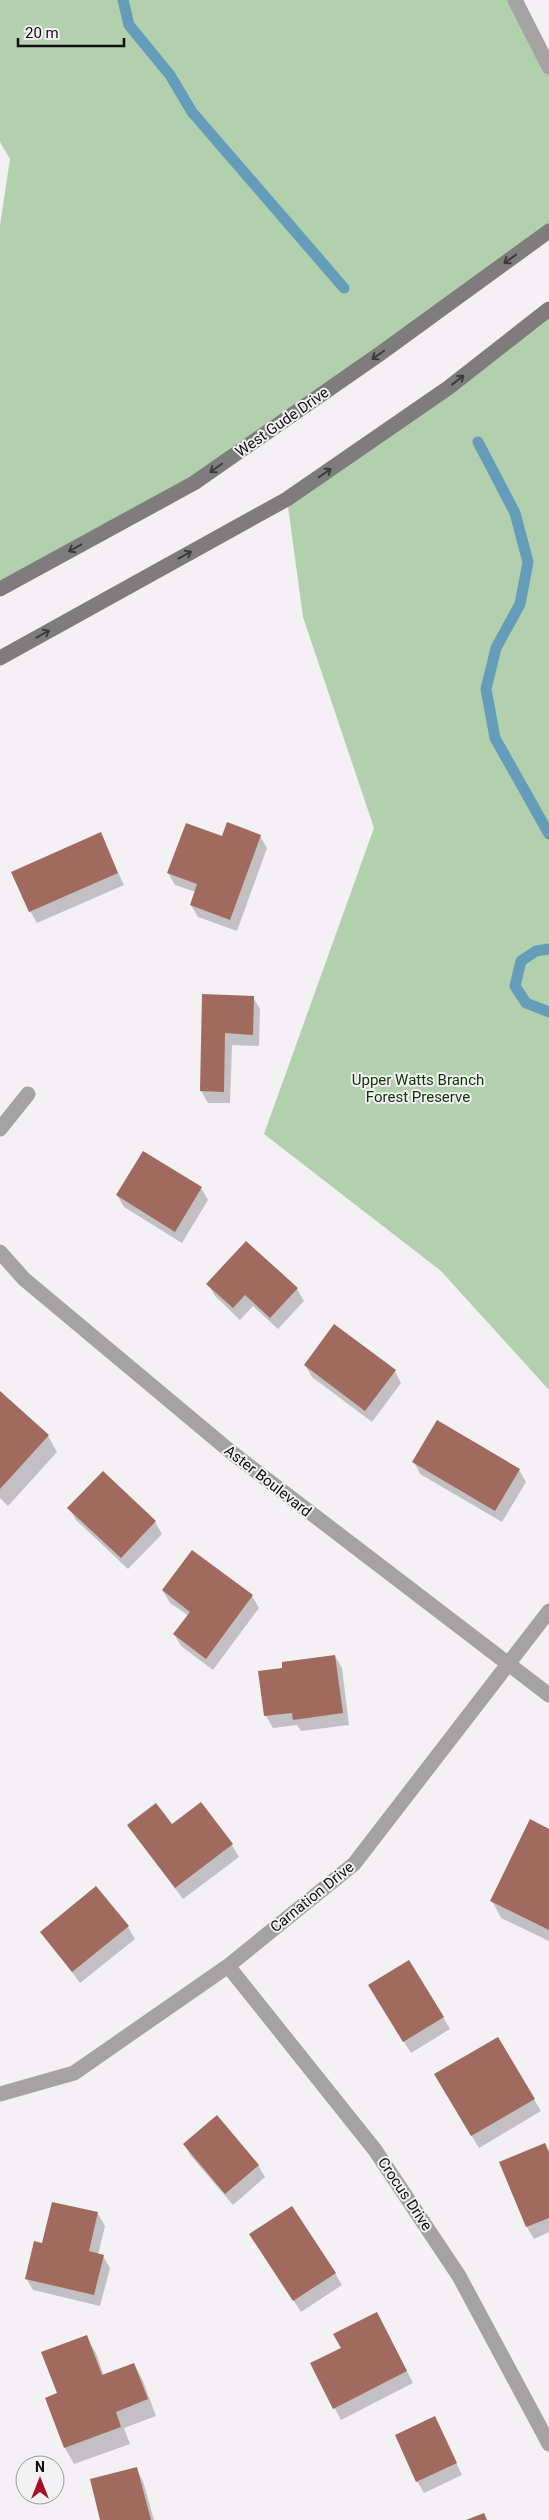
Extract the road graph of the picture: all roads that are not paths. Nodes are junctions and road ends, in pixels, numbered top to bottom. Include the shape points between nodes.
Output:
1 (515, 0) edge
2 (549, 67) edge
3 (549, 231) edge
4 (549, 308) edge
5 (0, 588) edge
6 (0, 658) edge
7 (28, 1094) dead end
8 (0, 1129) edge
9 (0, 1252) edge
10 (549, 1611) edge
11 (509, 1666) junction
12 (549, 1695) edge
13 (228, 1966) junction
14 (0, 2094) edge
15 (549, 2444) edge

1 - 2 street
3 -> 5 main road, West Gude Drive via 194,483
6 -> 4 main road via 286,499 448,388
7 - 8 street
9 - 11 street, Aster Boulevard via 24,1279 231,1452
10 - 11 street, Carnation Drive
11 - 12 street, Aster Boulevard
11 - 13 street, Carnation Drive via 354,1864
13 - 14 street, Carnation Drive via 74,2073
13 - 15 street, Crocus Drive via 375,2150 459,2276

